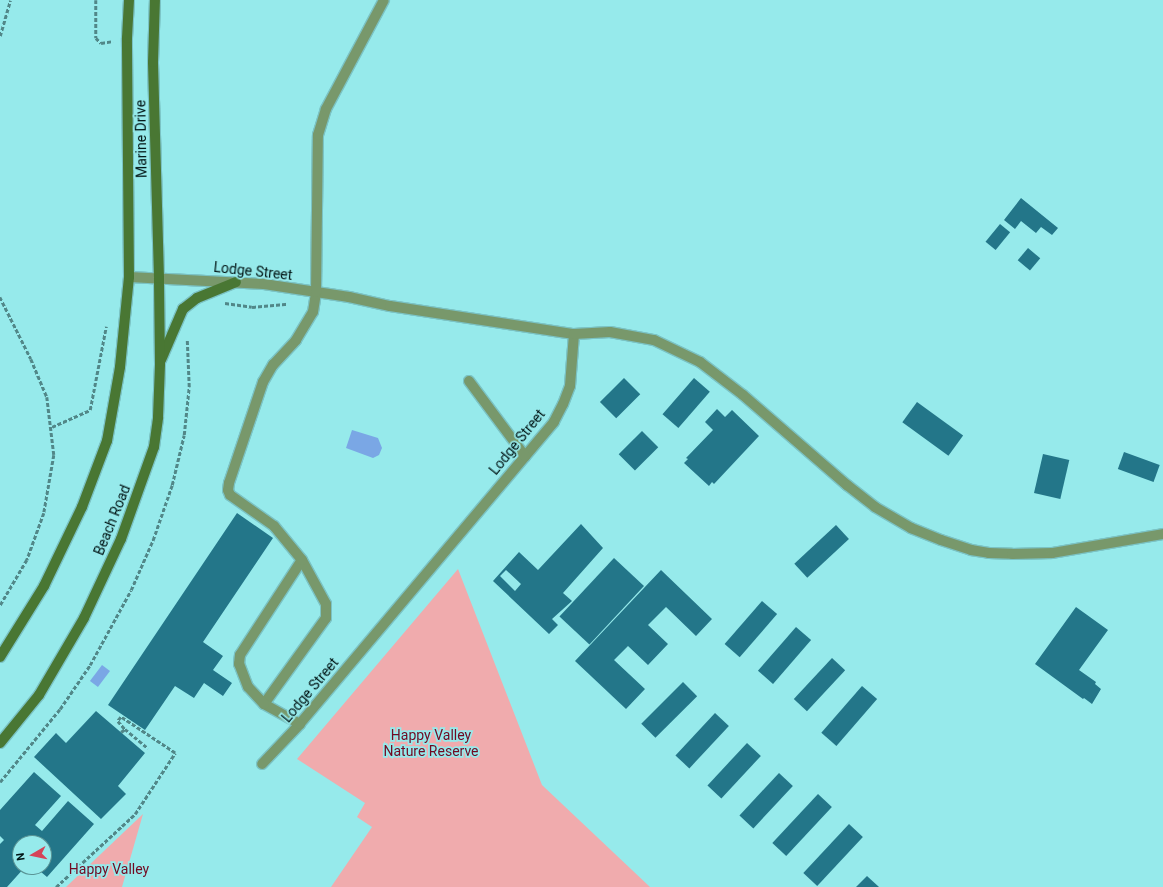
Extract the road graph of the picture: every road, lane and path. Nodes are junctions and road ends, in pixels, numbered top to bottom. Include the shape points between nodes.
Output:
1 (10, 0) edge
2 (96, 0) edge
3 (129, 0) edge
4 (155, 0) edge
5 (384, 0) edge
6 (2, 26) edge
7 (0, 36) edge
8 (127, 38) junction
9 (129, 277) junction
10 (159, 278) junction
11 (236, 282) junction
12 (0, 297) edge
13 (315, 297) junction
14 (222, 303) dead end
15 (106, 327) dead end
16 (186, 333) dead end
17 (574, 334) junction
18 (160, 364) junction
19 (469, 381) dead end
20 (52, 427) junction
21 (525, 456) junction
22 (1163, 534) edge
23 (302, 560) junction
24 (0, 606) edge
25 (0, 656) edge
26 (264, 704) junction
27 (300, 724) junction
28 (124, 729) junction
29 (121, 732) dead end
30 (0, 743) edge
31 (148, 748) dead end
32 (262, 764) dead end
33 (0, 782) edge
34 (56, 887) edge

1 - 6 path
2 - 8 path via 96,38 101,43
3 - 8 main road, Marine Drive
4 - 10 main road, Marine Drive via 153,69
5 - 13 lane via 326,109 318,136
6 - 7 path
8 - 9 main road, Marine Drive
9 - 10 lane, Lodge Street
9 - 25 main road via 120,367 107,441 82,507 44,586
10 - 11 lane, Lodge Street
10 - 18 main road, Beach Road
11 - 13 lane, Lodge Street via 264,284
11 - 18 main road via 197,298 183,309
12 - 20 path via 47,397
13 - 14 path via 252,307
13 - 17 lane, Lodge Street
13 - 23 lane via 313,312 304,328 273,365 263,382 228,490 230,495 274,526
15 - 20 path via 90,410
16 - 33 path via 189,387 184,435 172,485 153,540 131,590 90,665 60,709
17 - 21 lane, Lodge Street via 570,386 563,404 554,422
17 - 22 lane via 610,332 654,340 700,362 876,507 911,528 941,540 989,553 1052,553
18 - 30 main road, Beach Road via 154,447 121,539 84,618 61,659 39,695
19 - 21 lane
20 - 24 path via 54,455 44,513 27,560
21 - 27 lane, Lodge Street
23 - 26 lane via 326,604 326,618
23 - 26 lane via 240,655 240,670 248,687
26 - 27 lane
27 - 32 lane, Lodge Street
28 - 29 path
28 - 31 path
28 - 34 path via 118,721 121,717 175,753 135,814

